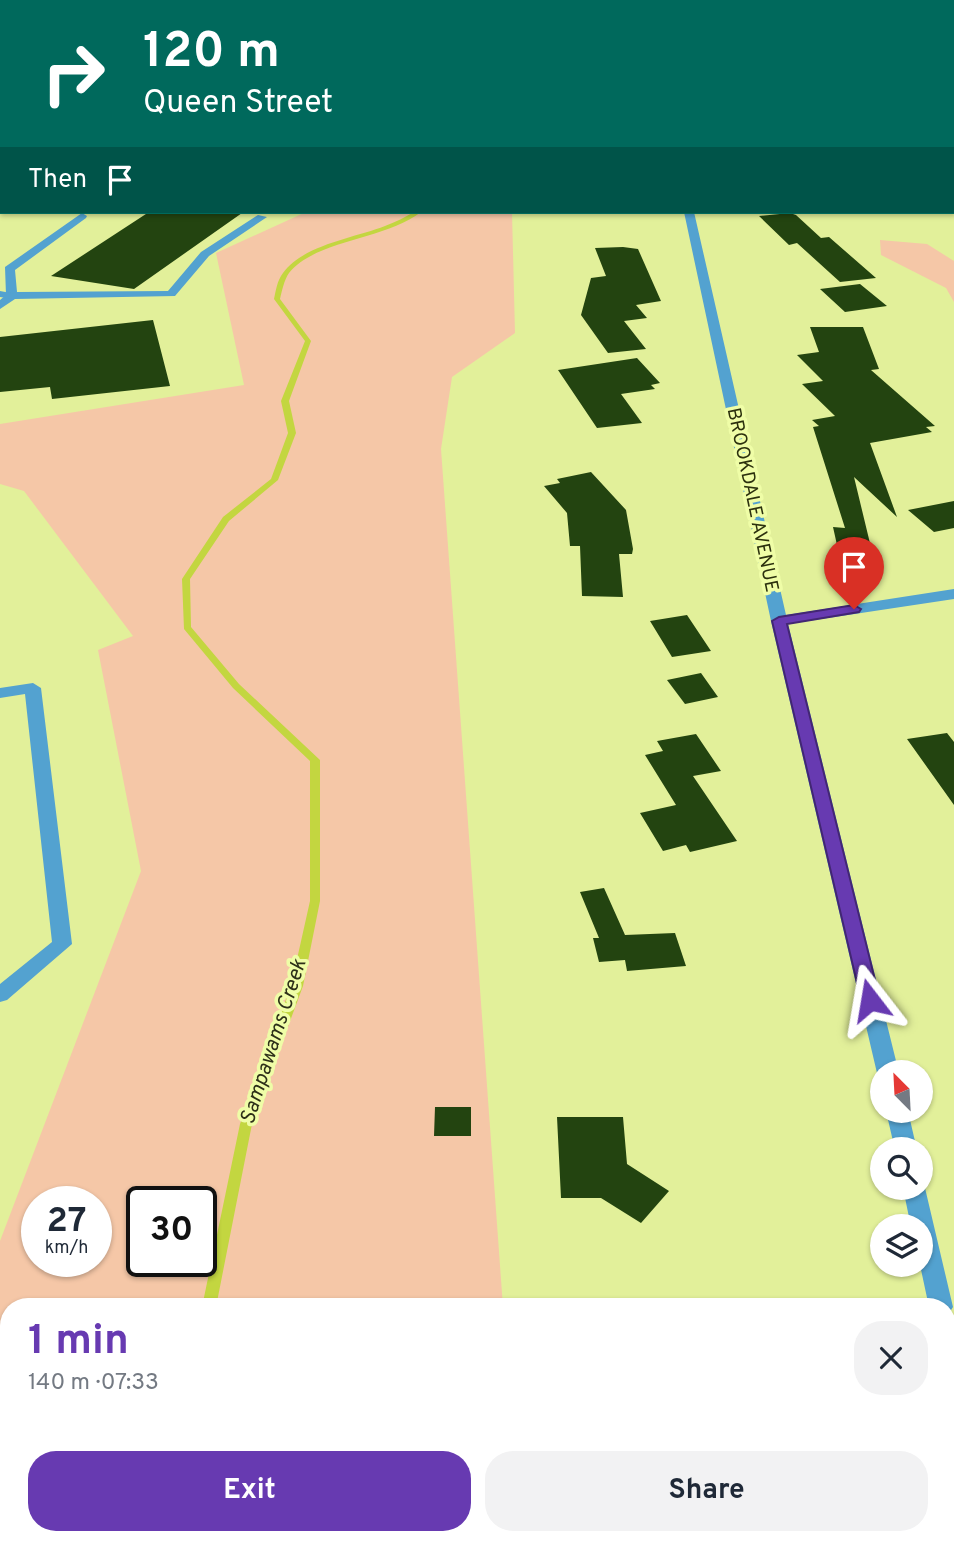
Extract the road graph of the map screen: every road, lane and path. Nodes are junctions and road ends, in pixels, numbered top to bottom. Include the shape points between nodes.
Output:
1 (689, 214) edge
2 (82, 216) dead end
3 (262, 217) dead end
4 (6, 295) edge
5 (0, 306) edge
6 (954, 594) edge
7 (779, 621) junction
8 (0, 693) edge
9 (0, 995) edge
10 (885, 1060) edge
11 (917, 1200) edge
12 (939, 1298) edge

1 - 7 street, BROOKDALE AVENUE
2 - 4 street via 9,269
3 - 4 street via 205,254 171,294
4 - 5 street
6 - 7 street
7 - 10 street, BROOKDALE AVENUE
8 - 9 street via 33,688 62,944
11 - 12 street

